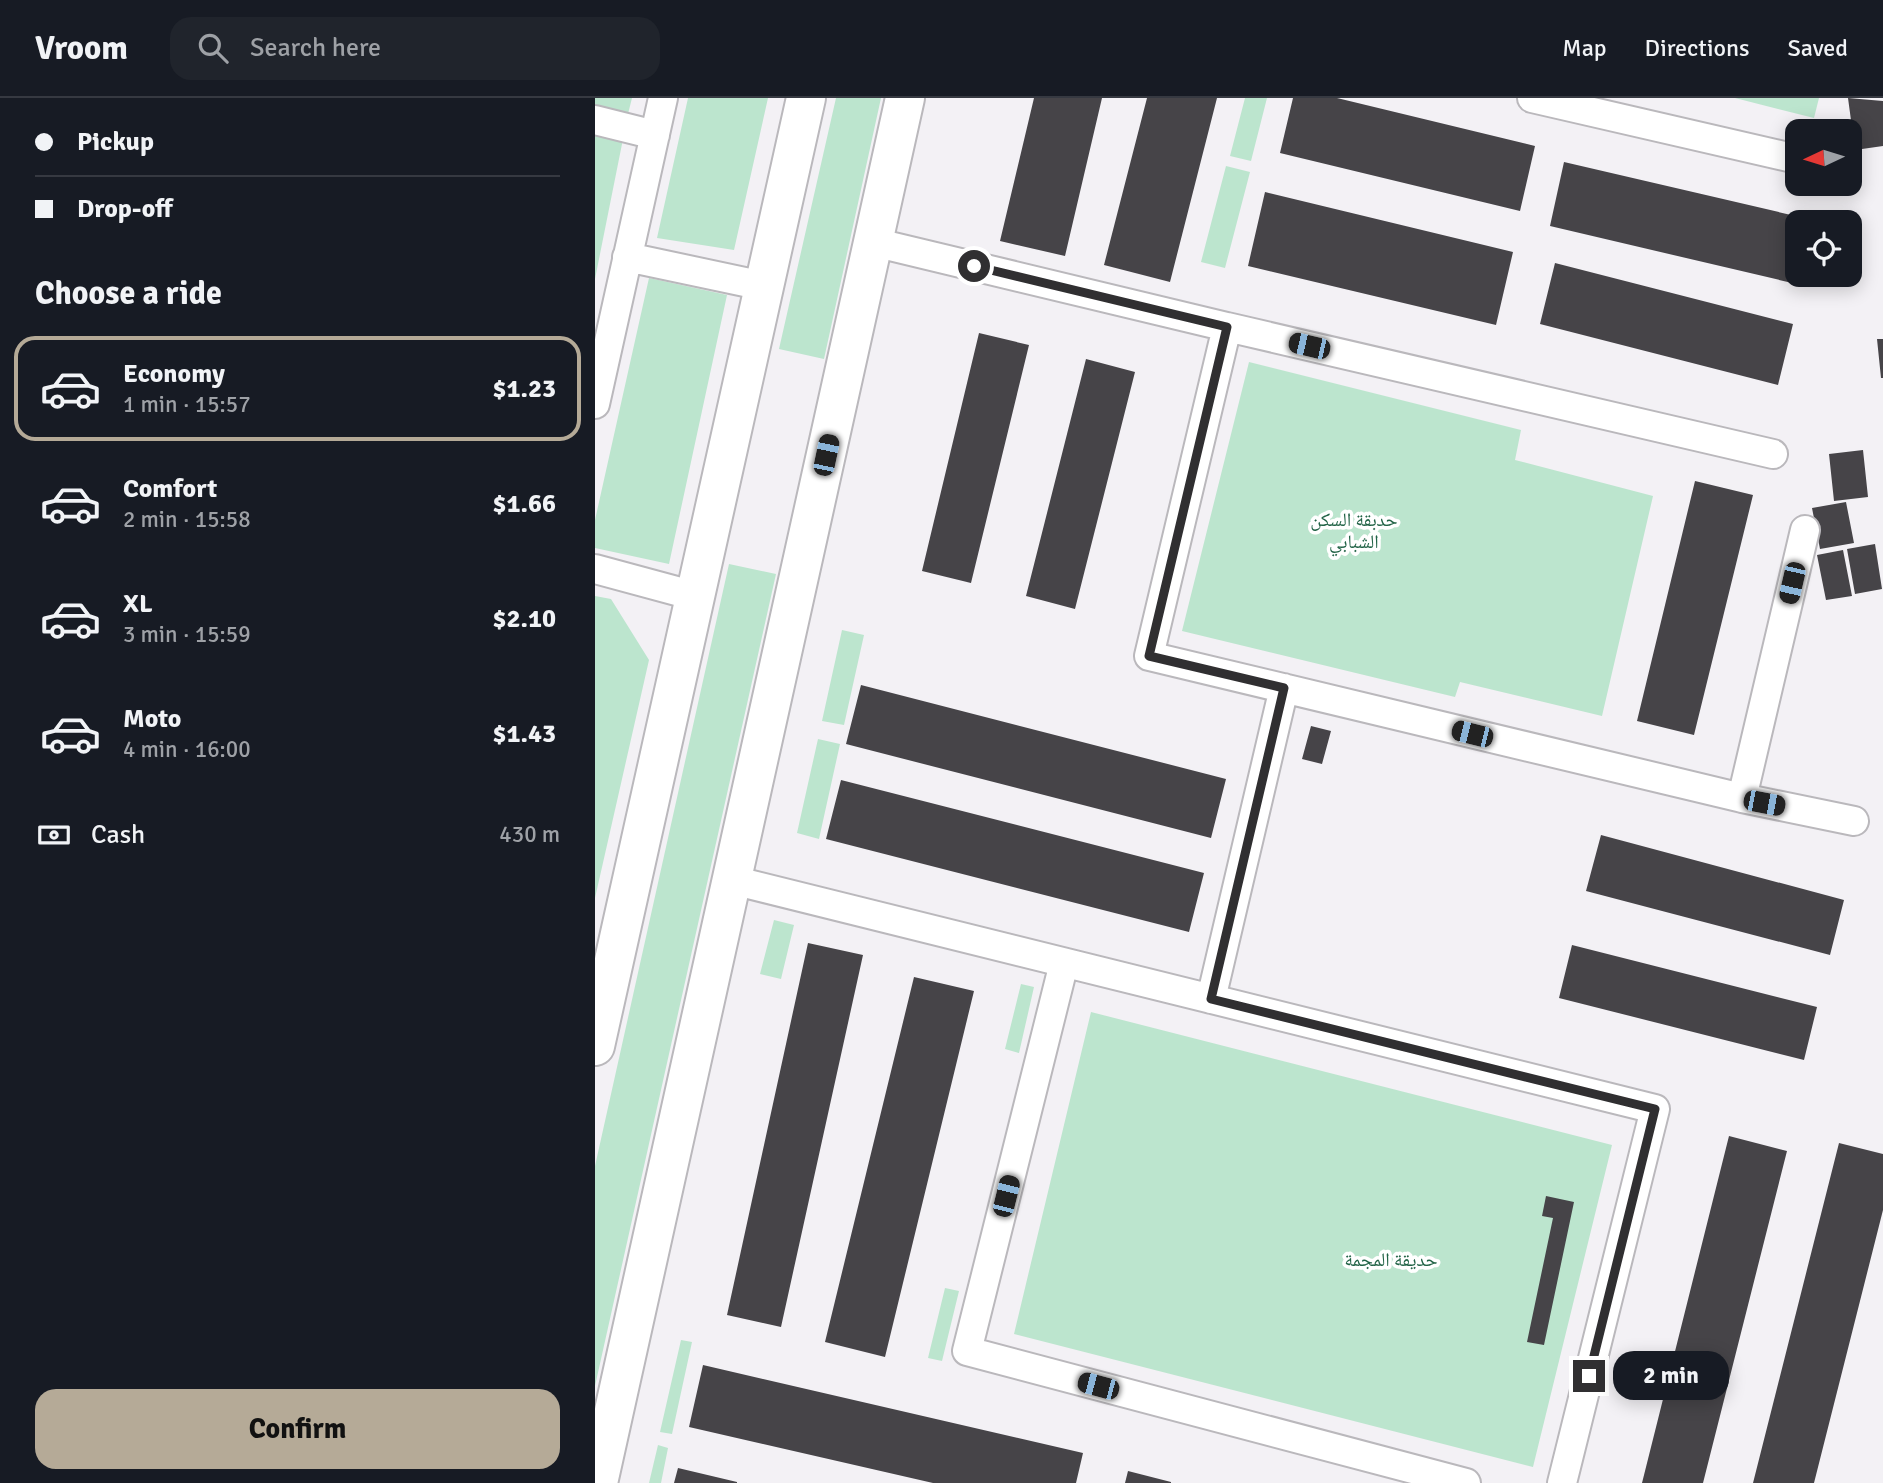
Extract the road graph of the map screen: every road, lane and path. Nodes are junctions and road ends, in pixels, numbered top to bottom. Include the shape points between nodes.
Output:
1 (663, 98) edge
2 (806, 98) edge
3 (905, 98) edge
4 (1532, 98) edge
5 (595, 120) edge
6 (655, 135) junction
7 (1785, 156) edge
8 (873, 242) junction
9 (627, 257) junction
10 (764, 286) junction
11 (1227, 327) junction
12 (602, 335) edge
13 (595, 404) edge
14 (1773, 454) dead end
15 (1805, 530) dead end
16 (595, 569) edge
17 (695, 596) junction
18 (1284, 688) junction
19 (1742, 798) junction
20 (1854, 821) dead end
21 (732, 880) junction
22 (1065, 963) junction
23 (1211, 999) junction
24 (595, 1046) edge
25 (598, 1483) edge
26 (1466, 1483) edge
27 (1562, 1483) edge

1 - 6 street
2 - 10 main road
3 - 8 main road
4 - 7 street
5 - 6 street
6 - 9 street
8 - 11 street
8 - 21 main road
9 - 10 street
9 - 12 street
10 - 17 main road
11 - 14 street
11 - 18 street via 1149,656
12 - 13 street
15 - 19 street
16 - 17 street
17 - 24 main road
18 - 19 street
18 - 23 street
19 - 20 street
21 - 22 street
21 - 25 main road
22 - 23 street
22 - 26 street via 967,1351
23 - 27 street via 1655,1109

